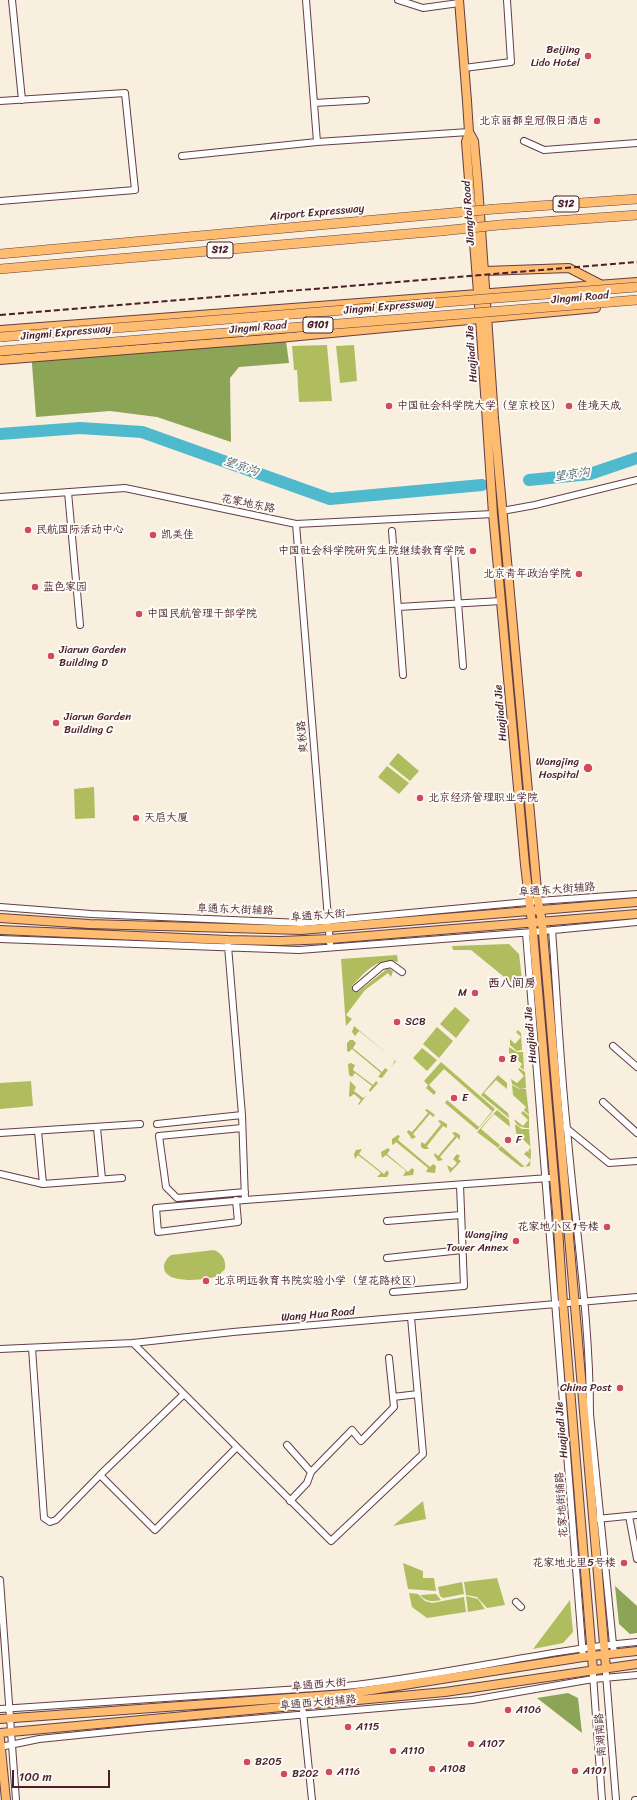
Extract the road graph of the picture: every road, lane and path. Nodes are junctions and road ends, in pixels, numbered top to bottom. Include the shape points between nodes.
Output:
1 (12, 0) edge
2 (306, 0) edge
3 (398, 0) edge
4 (507, 0) edge
5 (459, 2) edge
6 (464, 68) junction
7 (22, 100) junction
8 (366, 100) dead end
9 (0, 101) edge
10 (314, 103) junction
11 (468, 132) junction
12 (524, 141) dead end
13 (317, 142) junction
14 (637, 144) edge
15 (182, 156) dead end
16 (637, 198) edge
17 (0, 201) edge
18 (637, 215) edge
19 (0, 254) edge
20 (0, 269) edge
21 (485, 271) junction
22 (637, 282) edge
23 (600, 284) junction
24 (637, 287) edge
25 (482, 294) junction
26 (637, 300) edge
27 (637, 304) edge
28 (484, 318) junction
29 (0, 330) edge
30 (0, 338) edge
31 (0, 351) edge
32 (0, 360) edge
33 (637, 480) edge
34 (68, 492) junction
35 (0, 497) edge
36 (502, 510) junction
37 (493, 514) junction
38 (296, 524) junction
39 (392, 531) dead end
40 (454, 552) dead end
41 (501, 601) junction
42 (458, 602) junction
43 (398, 607) junction
44 (80, 625) dead end
45 (463, 666) dead end
46 (402, 675) dead end
47 (637, 894) edge
48 (538, 901) junction
49 (529, 902) junction
50 (637, 902) edge
51 (0, 907) edge
52 (540, 910) junction
53 (530, 911) junction
54 (637, 914) edge
55 (0, 918) edge
56 (542, 922) junction
57 (637, 922) edge
58 (329, 923) junction
59 (531, 923) junction
60 (0, 930) edge
61 (552, 930) junction
62 (543, 931) junction
63 (530, 933) junction
64 (0, 939) edge
65 (330, 943) junction
66 (228, 944) junction
67 (402, 972) dead end
68 (356, 988) dead end
69 (613, 1046) dead end
70 (637, 1067) edge
71 (603, 1102) dead end
72 (242, 1115) junction
73 (558, 1121) junction
74 (140, 1124) dead end
75 (157, 1124) dead end
76 (97, 1128) junction
77 (242, 1128) junction
78 (566, 1128) junction
79 (38, 1131) junction
80 (0, 1133) edge
81 (637, 1133) edge
82 (637, 1161) edge
83 (0, 1174) edge
84 (122, 1178) dead end
85 (550, 1178) junction
86 (102, 1180) junction
87 (44, 1184) junction
88 (460, 1185) junction
89 (245, 1192) junction
90 (236, 1200) junction
91 (245, 1200) junction
92 (461, 1215) junction
93 (387, 1221) dead end
94 (462, 1250) junction
95 (387, 1258) dead end
96 (393, 1292) dead end
97 (637, 1297) edge
98 (585, 1302) junction
99 (560, 1303) junction
100 (573, 1303) junction
101 (411, 1317) junction
102 (132, 1343) junction
103 (32, 1348) junction
104 (0, 1349) edge
105 (389, 1358) dead end
106 (418, 1394) junction
107 (183, 1395) junction
108 (393, 1397) junction
109 (287, 1445) dead end
110 (236, 1448) junction
111 (311, 1472) junction
112 (100, 1475) junction
113 (290, 1500) junction
114 (637, 1515) edge
115 (629, 1516) junction
116 (596, 1519) junction
117 (635, 1539) edge
118 (637, 1559) edge
119 (0, 1580) edge
120 (516, 1602) dead end
121 (521, 1607) dead end
122 (637, 1642) edge
123 (613, 1644) junction
124 (603, 1645) junction
125 (591, 1646) junction
126 (582, 1647) junction
127 (637, 1651) edge
128 (614, 1654) junction
129 (592, 1655) junction
130 (604, 1655) junction
131 (583, 1657) junction
132 (637, 1664) edge
133 (606, 1668) junction
134 (593, 1670) junction
135 (637, 1675) edge
136 (606, 1678) junction
137 (593, 1679) junction
138 (302, 1706) junction
139 (0, 1709) edge
140 (10, 1709) junction
141 (303, 1714) junction
142 (11, 1718) junction
143 (0, 1719) edge
144 (12, 1732) junction
145 (0, 1733) edge
146 (0, 1744) edge
147 (13, 1745) junction
148 (2, 1773) edge
149 (6, 1800) edge
150 (16, 1800) edge
151 (312, 1800) edge
152 (602, 1800) edge
153 (616, 1800) edge

1 - 7 street
2 - 10 street
3 - 5 street via 423,8
4 - 6 street via 511,62
5 - 6 main road, Jiangtai Road
6 - 11 main road, Jiangtai Road
7 - 9 street
7 - 17 street via 125,93 135,190
8 - 10 street
10 - 13 street
11 - 13 street
11 - 21 main road, Jiangtai Road via 474,142
11 - 25 main road, Jiangtai Road via 466,142
12 - 14 street via 544,150
13 - 15 street
16 - 19 highway, Airport Expressway / S12, bridge
18 - 20 highway, S12, bridge
21 - 23 main road via 569,268
21 - 25 main road, Jiangtai Road
22 - 23 main road, Jingmi Road / G101
23 - 25 main road, Jingmi Road / G101
24 - 30 highway, Jingmi Expressway / G101, bridge
25 - 28 main road
25 - 29 main road, Jingmi Road / G101
26 - 31 highway, Jingmi Expressway / G101, bridge
27 - 28 main road, Jingmi Road / G101
28 - 32 main road, Jingmi Road / G101 via 279,338
28 - 36 main road, Huajiadi Jie
28 - 37 main road, Huajiadi Jie
33 - 36 street via 535,505
34 - 35 street, 花家地东路
34 - 38 street, 花家地东路 via 125,488
34 - 44 street
36 - 48 main road, Huajiadi Jie
37 - 38 street, 花家地东路
37 - 41 main road, Huajiadi Jie
38 - 58 street, 爽秋路
39 - 43 street
40 - 42 street
41 - 42 street
41 - 49 main road, Huajiadi Jie
42 - 43 street
42 - 45 street
43 - 46 street
47 - 48 street, 阜通东大街辅路
48 - 49 street, 阜通东大街辅路
48 - 52 main road, Huajiadi Jie
49 - 53 main road, Huajiadi Jie
49 - 58 street, 阜通东大街辅路
50 - 52 main road, 阜通东大街
51 - 58 street, 阜通东大街辅路 via 91,914
52 - 53 main road, 阜通东大街
52 - 56 main road, Huajiadi Jie
53 - 58 main road, 阜通东大街
53 - 59 main road, Huajiadi Jie
54 - 56 main road, 阜通东大街
55 - 58 main road, 阜通东大街 via 224,929 301,930
56 - 59 main road, 阜通东大街
56 - 62 main road, Huajiadi Jie
57 - 61 street
58 - 65 street, 爽秋路
59 - 63 main road, Huajiadi Jie
59 - 65 main road, 阜通东大街
60 - 66 main road, 阜通东大街
61 - 62 street
61 - 78 street
62 - 63 street
62 - 73 main road, Huajiadi Jie
63 - 65 street via 417,944
63 - 85 main road, Huajiadi Jie
64 - 66 street
65 - 66 main road, 阜通东大街 via 280,941
66 - 72 street
67 - 68 street via 391,964 382,966
69 - 70 street
71 - 81 street
72 - 75 street
72 - 77 street
73 - 78 street
73 - 100 main road, Huajiadi Jie
74 - 76 street
76 - 79 street
76 - 86 street
77 - 89 street
77 - 89 street via 159,1136 166,1187 177,1198
78 - 82 street via 610,1163
78 - 98 street
79 - 80 street
79 - 87 street
83 - 87 street
84 - 86 street
85 - 88 street
85 - 99 main road, Huajiadi Jie
86 - 87 street
88 - 91 street
88 - 92 street
89 - 91 street
90 - 90 street via 156,1208 158,1232 238,1222
90 - 91 street
92 - 93 street
92 - 94 street
94 - 95 street
94 - 96 street via 464,1286
97 - 98 street, Wang Hua Road
98 - 100 street, Wang Hua Road
98 - 116 street
99 - 100 street, Wang Hua Road
99 - 101 street, Wang Hua Road
99 - 125 main road, Huajiadi Jie
99 - 126 street, 花家地街辅路
100 - 116 main road, Huajiadi Jie
101 - 102 street, Wang Hua Road
101 - 106 street
102 - 103 street, Wang Hua Road
102 - 107 street
103 - 104 street, Wang Hua Road
103 - 112 street via 44,1518 50,1522 56,1520
105 - 108 street
106 - 108 street
106 - 113 street via 423,1454 331,1541
107 - 110 street
107 - 112 street
108 - 111 street via 394,1407 361,1441 352,1430
109 - 111 street
110 - 112 street via 155,1530
110 - 113 street
111 - 113 street via 307,1483
114 - 115 street
115 - 116 street
115 - 117 street
116 - 123 street
116 - 124 main road, Huajiadi Jie
117 - 118 street
119 - 140 street
120 - 121 street
122 - 123 street, 阜通西大街辅路
123 - 124 street, 阜通西大街辅路
123 - 128 street
124 - 125 street, 阜通西大街辅路
124 - 130 main road, Huajiadi Jie
125 - 126 street, 阜通西大街辅路
125 - 129 main road, Huajiadi Jie
126 - 131 street, 花家地街辅路
126 - 140 street, 阜通西大街辅路 via 379,1683
127 - 128 main road, 阜通西大街
128 - 130 main road, 阜通西大街
129 - 130 main road, 阜通西大街
129 - 131 main road, 阜通西大街
129 - 134 main road, Huajiadi Jie
130 - 133 main road, Huajiadi Jie
131 - 142 main road, 阜通西大街 via 346,1694
132 - 133 main road, 阜通西大街
133 - 134 main road, 阜通西大街
133 - 136 street, 南湖南路
134 - 137 street, 南湖南路
134 - 138 main road, 阜通西大街 via 445,1692
135 - 136 street, 阜通西大街辅路
136 - 137 street, 阜通西大街辅路
136 - 153 street, 南湖南路
137 - 141 street, 阜通西大街辅路 via 472,1700
137 - 152 street, 南湖南路
138 - 141 street
138 - 144 main road, 阜通西大街
139 - 140 street, 阜通西大街辅路
140 - 142 street
141 - 147 street, 阜通西大街辅路 via 39,1739
141 - 151 street
142 - 143 main road, 阜通西大街
142 - 144 street
144 - 145 main road, 阜通西大街
144 - 147 street
146 - 147 street, 阜通西大街辅路
146 - 148 main road
147 - 150 street
148 - 149 main road

